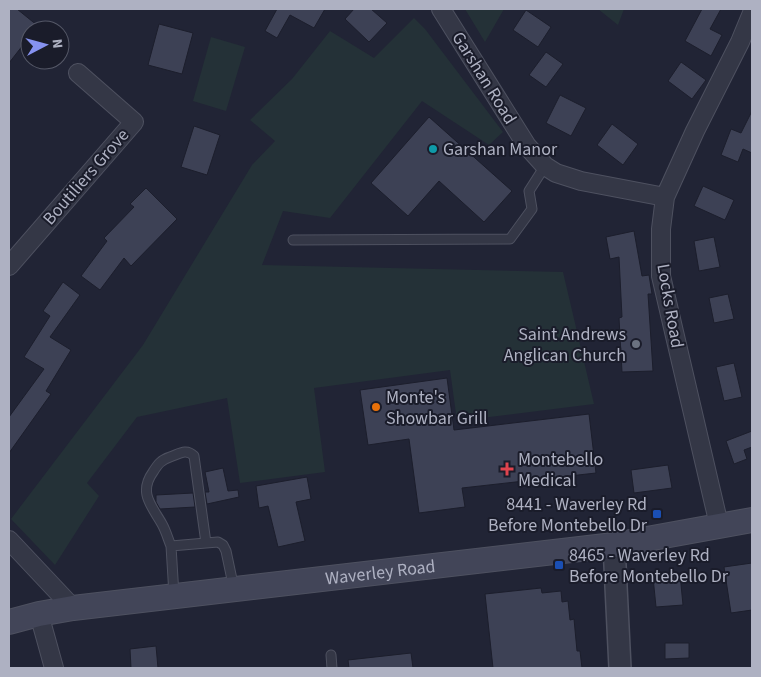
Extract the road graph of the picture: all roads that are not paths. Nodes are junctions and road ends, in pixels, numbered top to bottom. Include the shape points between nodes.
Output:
1 (441, 9) edge
2 (752, 13) edge
3 (78, 73) dead end
4 (545, 166) junction
5 (665, 198) junction
6 (293, 240) dead end
7 (9, 266) edge
8 (752, 520) edge
9 (719, 525) junction
10 (9, 540) edge
11 (206, 543) junction
12 (614, 545) junction
13 (171, 546) junction
14 (234, 589) junction
15 (174, 596) junction
16 (73, 608) junction
17 (39, 614) junction
18 (9, 622) edge
19 (331, 654) dead end
20 (54, 668) edge
21 (332, 668) edge
22 (620, 668) edge

1 - 4 street, Garshan Road via 527,146
2 - 5 street, Locks Road
3 - 7 street, Boutiliers Grove via 134,122
4 - 5 street, Garshan Road via 581,182
4 - 6 lane via 529,192 532,209 510,238
5 - 9 street, Locks Road via 661,276
8 - 9 main road, Waverley Road
9 - 12 main road, Waverley Road
10 - 16 street
11 - 13 lane
11 - 13 lane via 194,456 185,451 161,460 148,478 146,492 150,506 163,525
11 - 14 lane via 223,545
12 - 14 main road, Waverley Road
12 - 22 street
13 - 15 lane
14 - 15 main road, Waverley Road
15 - 16 main road, Waverley Road
16 - 17 main road, Waverley Road
17 - 18 main road, Waverley Road
17 - 20 street
19 - 21 lane

